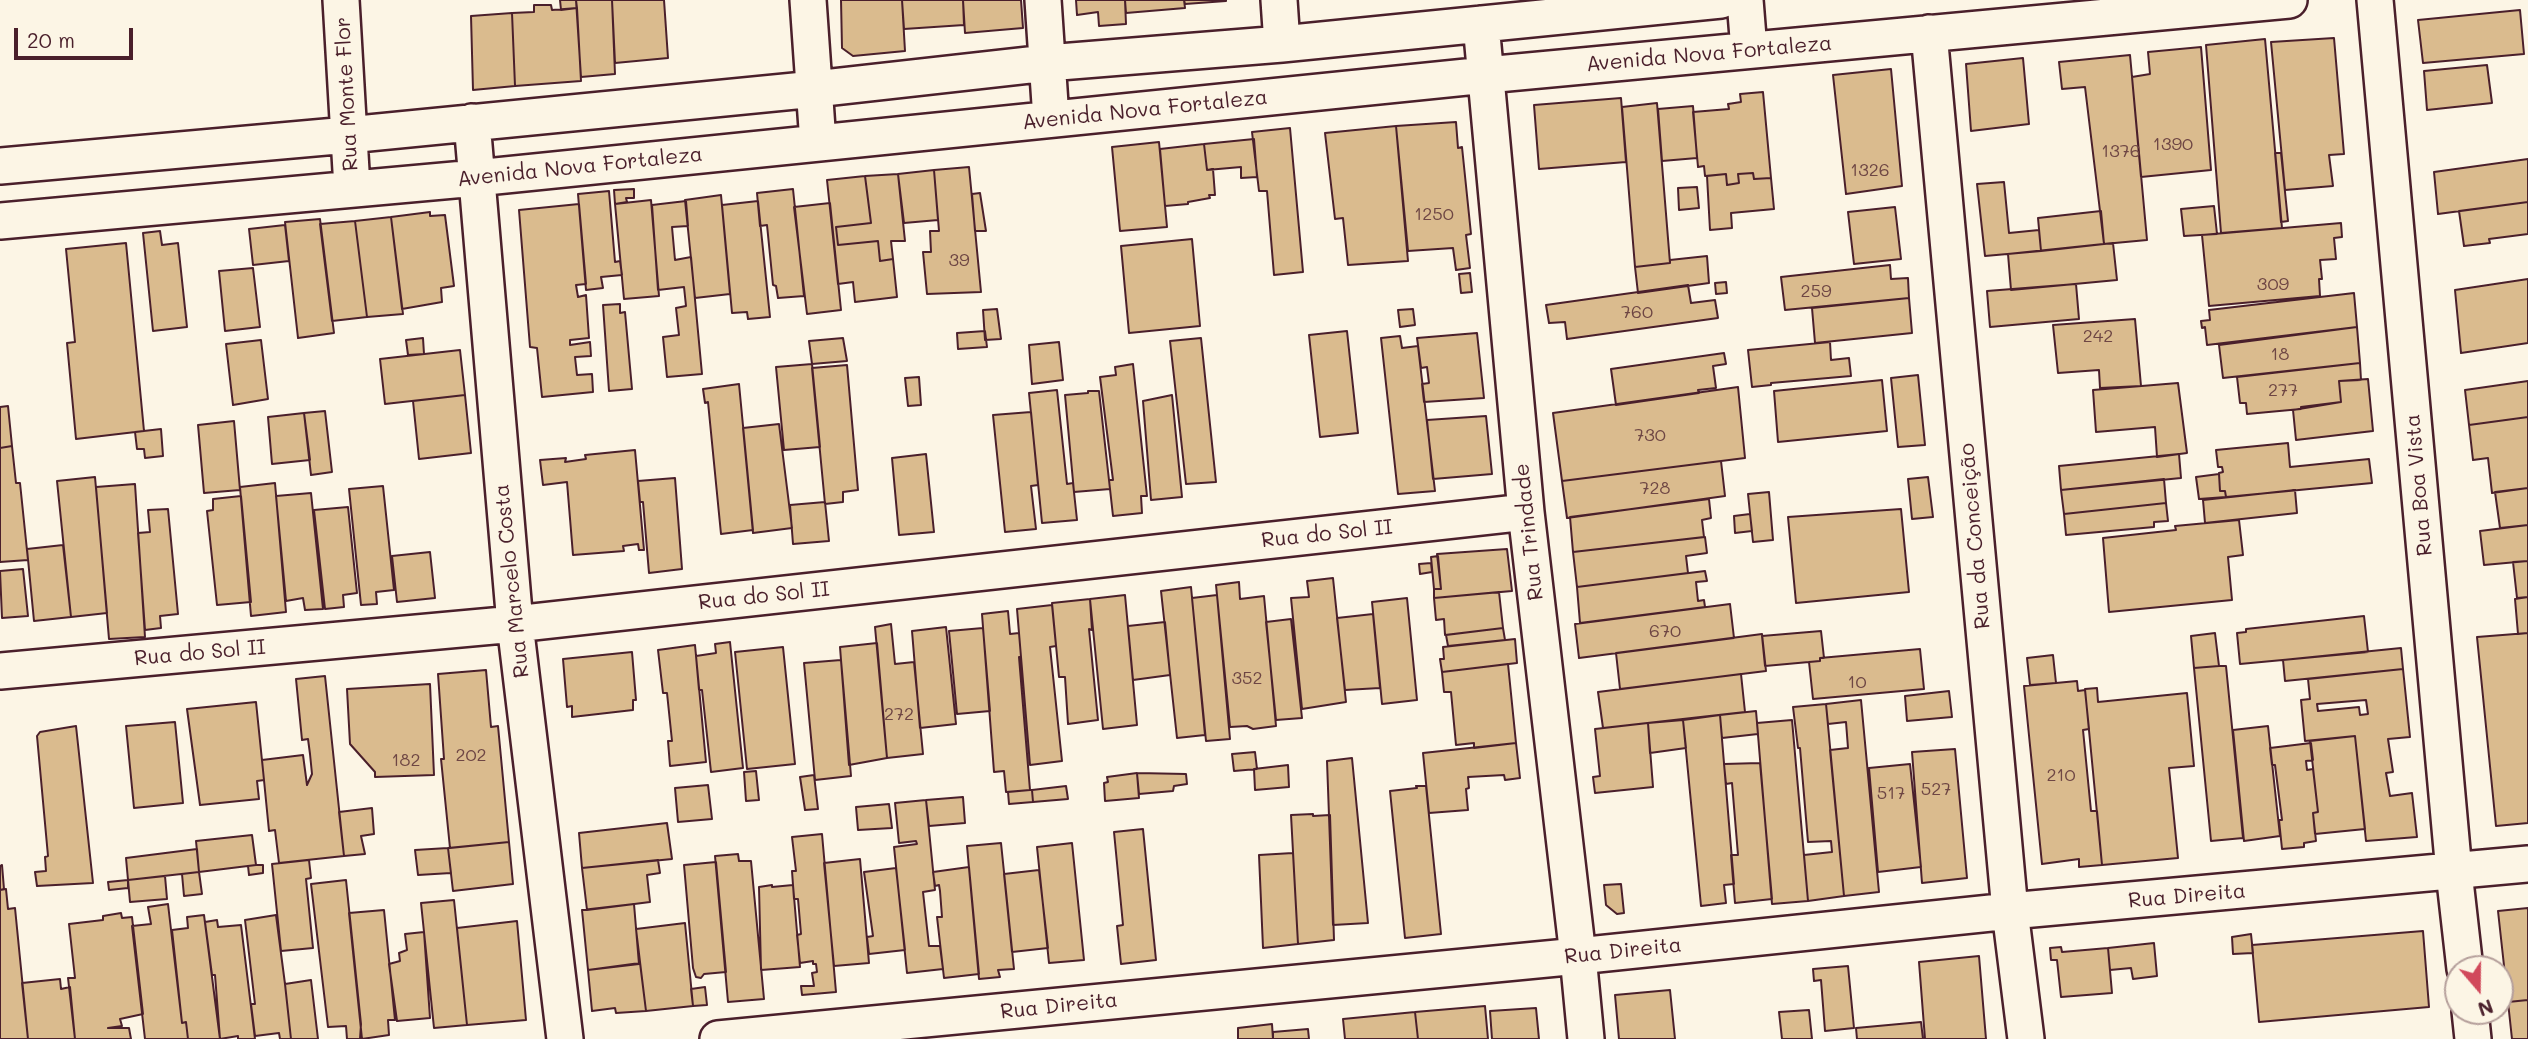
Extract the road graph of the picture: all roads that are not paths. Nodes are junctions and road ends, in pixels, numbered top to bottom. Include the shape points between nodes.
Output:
1 (341, 0) edge
2 (808, 0) edge
3 (1043, 0) edge
4 (1279, 0) edge
5 (1721, 0) edge
6 (1745, 0) edge
7 (2289, 0) edge
8 (2375, 0) edge
9 (2223, 3) edge
10 (1481, 24) junction
11 (1929, 33) junction
12 (1282, 44) junction
13 (1749, 50) junction
14 (1047, 63) junction
15 (1486, 75) junction
16 (815, 89) junction
17 (1051, 120) junction
18 (472, 122) junction
19 (348, 135) junction
20 (818, 143) junction
21 (0, 166) edge
22 (476, 177) junction
23 (352, 188) junction
24 (0, 221) edge
25 (1526, 512) junction
26 (515, 624) junction
27 (0, 671) edge
28 (2528, 864) edge
29 (2454, 872) junction
30 (2010, 911) junction
31 (2463, 955) edge
32 (1578, 956) junction
33 (565, 1039) edge
34 (718, 1039) edge
35 (1586, 1039) edge
36 (2026, 1039) edge

1 - 19 street, Rua Monte Flor
2 - 16 street
3 - 14 street
4 - 12 street
5 - 10 street
6 - 13 street
7 - 9 street, Avenida Nova Fortaleza
8 - 29 street, Rua Boa Vista
9 - 11 street, Avenida Nova Fortaleza
10 - 12 street
10 - 15 street, Rua Trindade
11 - 13 street, Avenida Nova Fortaleza
11 - 30 street, Rua da Conceição
12 - 14 street
13 - 15 street, Avenida Nova Fortaleza
14 - 16 street
14 - 17 street
15 - 17 street, Avenida Nova Fortaleza
15 - 25 street, Rua Trindade
16 - 18 street
16 - 20 street
17 - 20 street, Avenida Nova Fortaleza
18 - 19 street
18 - 22 street, Rua Marcelo Costa
19 - 21 street
19 - 23 street, Rua Monte Flor
20 - 22 street, Avenida Nova Fortaleza
22 - 23 street, Avenida Nova Fortaleza
22 - 26 street, Rua Marcelo Costa
23 - 24 street, Avenida Nova Fortaleza
25 - 26 street, Rua do Sol II
25 - 32 street, Rua Trindade
26 - 27 street, Rua do Sol II
26 - 33 street, Rua Marcelo Costa
28 - 29 street, Rua Direita
29 - 30 street, Rua Direita
29 - 31 street, Rua Boa Vista
30 - 32 street, Rua Direita
30 - 36 street, Rua da Conceição
32 - 34 street, Rua Direita
32 - 35 street, Rua Trindade

